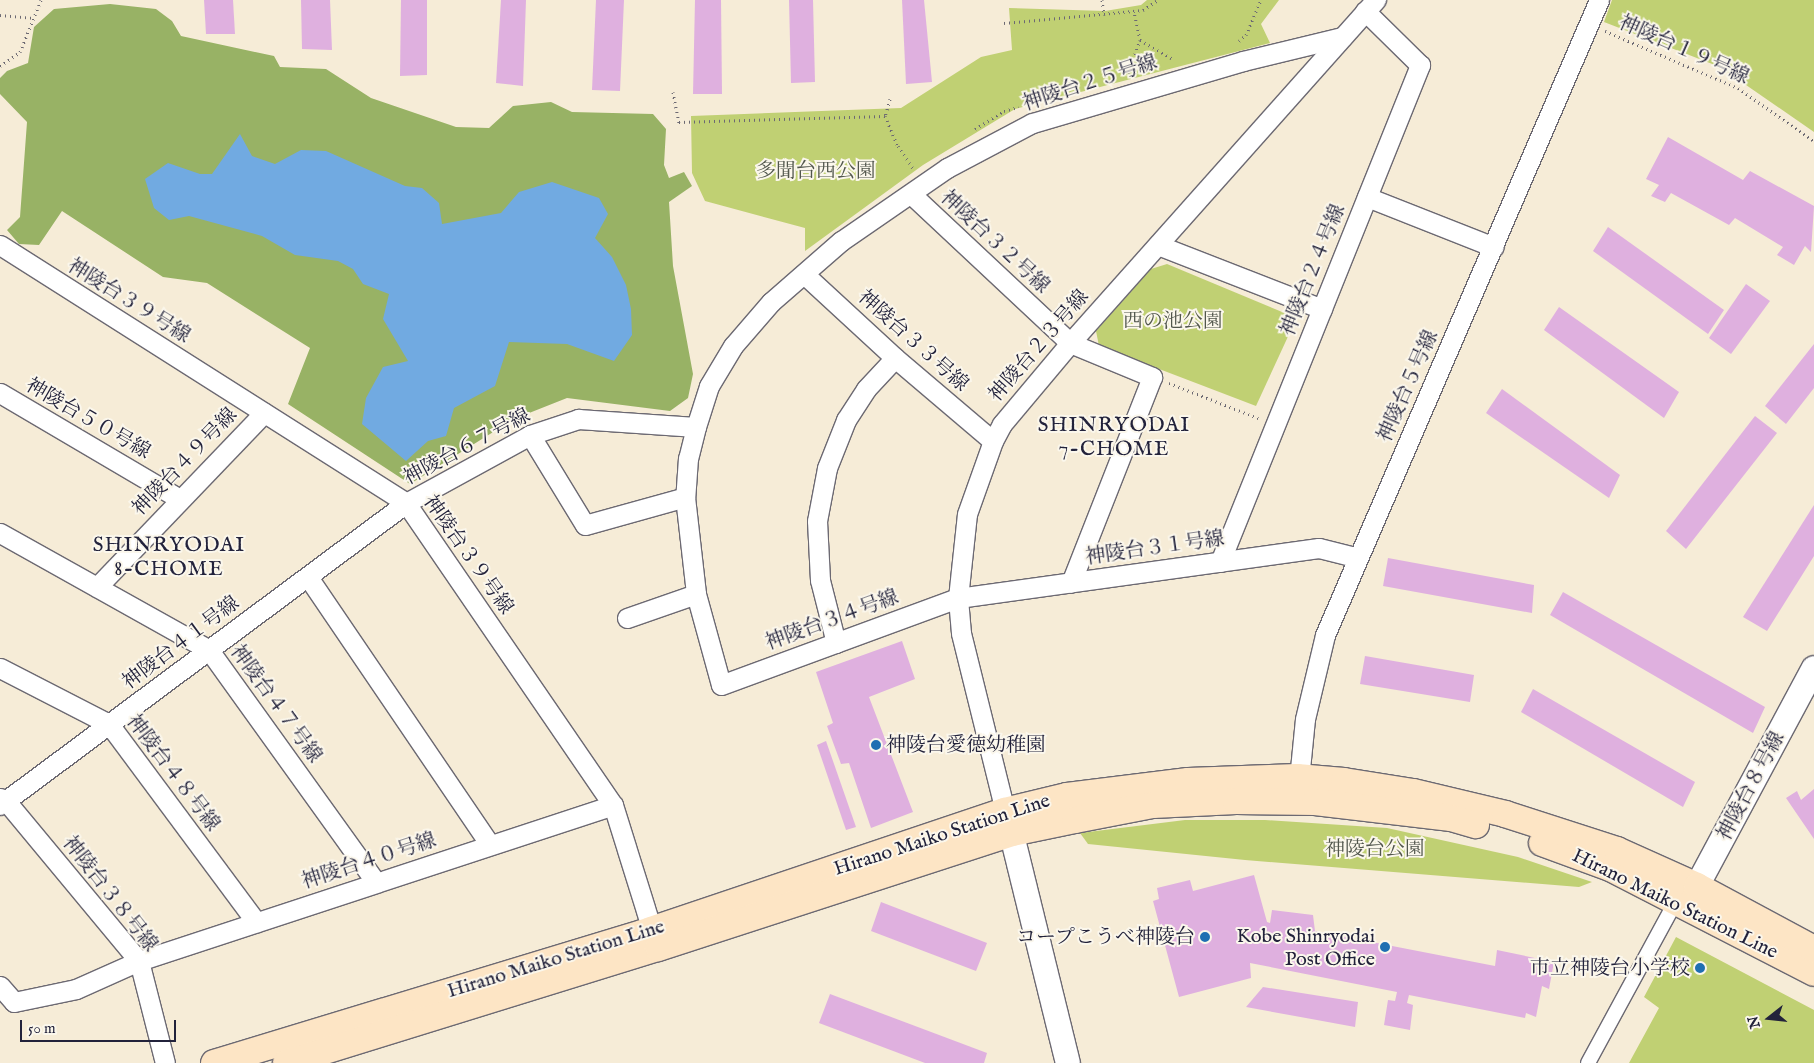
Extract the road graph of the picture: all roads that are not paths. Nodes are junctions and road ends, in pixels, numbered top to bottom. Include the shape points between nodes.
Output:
1 (1599, 0) edge
2 (1371, 6) edge
3 (1342, 37) junction
4 (918, 189) junction
5 (1367, 197) junction
6 (0, 245) edge
7 (1158, 245) junction
8 (1494, 247) junction
9 (804, 274) junction
10 (1322, 309) junction
11 (1070, 343) junction
12 (895, 358) junction
13 (0, 393) edge
14 (264, 413) junction
15 (696, 427) junction
16 (530, 435) junction
17 (993, 441) junction
18 (685, 497) junction
19 (180, 498) junction
20 (406, 504) junction
21 (0, 533) edge
22 (1356, 557) junction
23 (1220, 562) junction
24 (308, 577) junction
25 (1071, 583) junction
26 (97, 587) junction
27 (696, 594) junction
28 (958, 598) junction
29 (627, 618) dead end
30 (836, 643) junction
31 (209, 650) junction
32 (0, 668) edge
33 (1814, 668) edge
34 (721, 685) joint
35 (110, 724) junction
36 (1298, 789) junction
37 (2, 801) edge
38 (613, 804) junction
39 (1008, 822) junction
40 (490, 845) junction
41 (376, 882) junction
42 (1688, 898) junction
43 (256, 922) junction
44 (655, 939) junction
45 (1814, 949) edge
46 (139, 961) junction
47 (1814, 973) edge
48 (0, 986) edge
49 (165, 1063) edge
50 (214, 1063) edge
51 (286, 1063) edge
52 (1068, 1063) edge
53 (1588, 1063) edge

1 - 8 street, 神陵台５号線
2 - 3 street, 神陵台２３号線
2 - 5 street, 神陵台２４号線 via 1420,65
3 - 4 street, 神陵台２５号線 via 1243,61 1032,123 947,168
3 - 7 street, 神陵台２３号線
4 - 9 street, 神陵台２５号線 via 841,241
4 - 11 street, 神陵台３２号線
5 - 8 street
5 - 10 street, 神陵台２４号線
6 - 14 street, 神陵台３９号線
7 - 10 street
7 - 11 street, 神陵台２３号線
8 - 22 street, 神陵台５号線
9 - 12 street, 神陵台３３号線
9 - 15 street, 神陵台２５号線 via 771,302 734,346 709,386
10 - 23 street, 神陵台２４号線
11 - 17 street, 神陵台２３号線 via 1002,424
11 - 25 street via 1152,377
12 - 17 street, 神陵台３３号線
12 - 30 street via 866,389 846,420 827,468 817,521 820,580
13 - 19 street, 神陵台５０号線
14 - 19 street, 神陵台４９号線
14 - 20 street, 神陵台３９号線
15 - 16 street, 神陵台６７号線 via 578,420
15 - 18 street, 神陵台２５号線 via 688,458
16 - 18 street via 585,525
16 - 20 street, 神陵台６７号線
17 - 28 street, 神陵台２３号線 via 967,514
18 - 27 street, 神陵台２５号線
19 - 26 street, 神陵台４９号線
20 - 24 street, 神陵台４１号線
20 - 38 street, 神陵台３９号線
21 - 26 street, 神陵台４７号線
22 - 23 street, 神陵台３１号線 via 1319,548
22 - 36 street, 神陵台５号線 via 1325,636 1305,719
23 - 25 street, 神陵台３１号線
24 - 31 street, 神陵台４１号線
24 - 40 street
25 - 28 street, 神陵台３１号線
26 - 31 street, 神陵台４７号線
27 - 29 street
27 - 34 street, 神陵台２５号線
28 - 30 street, 神陵台３４号線
28 - 39 street, 神陵台２３号線 via 961,633
30 - 34 street, 神陵台３４号線
31 - 35 street, 神陵台４１号線
31 - 41 street, 神陵台４７号線
32 - 35 street, 神陵台４８号線
33 - 42 street, 神陵台８号線
35 - 37 street, 神陵台４１号線
35 - 43 street, 神陵台４８号線
36 - 39 main road, Hirano Maiko Station Line via 1179,782 1067,796
36 - 42 main road, Hirano Maiko Station Line via 1413,792 1505,814 1585,838
37 - 46 street, 神陵台３８号線
38 - 40 street, 神陵台４０号線
38 - 44 street, 神陵台３９号線
39 - 44 main road, Hirano Maiko Station Line
39 - 52 street
40 - 41 street, 神陵台４０号線
41 - 43 street, 神陵台４０号線
42 - 45 main road, Hirano Maiko Station Line
42 - 47 main road, Hirano Maiko Station Line
42 - 53 street
43 - 46 street, 神陵台４０号線
44 - 50 main road, Hirano Maiko Station Line
44 - 51 main road, Hirano Maiko Station Line
46 - 48 street, 神陵台４０号線 via 76,989 14,1002
46 - 49 street, 神陵台３８号線

